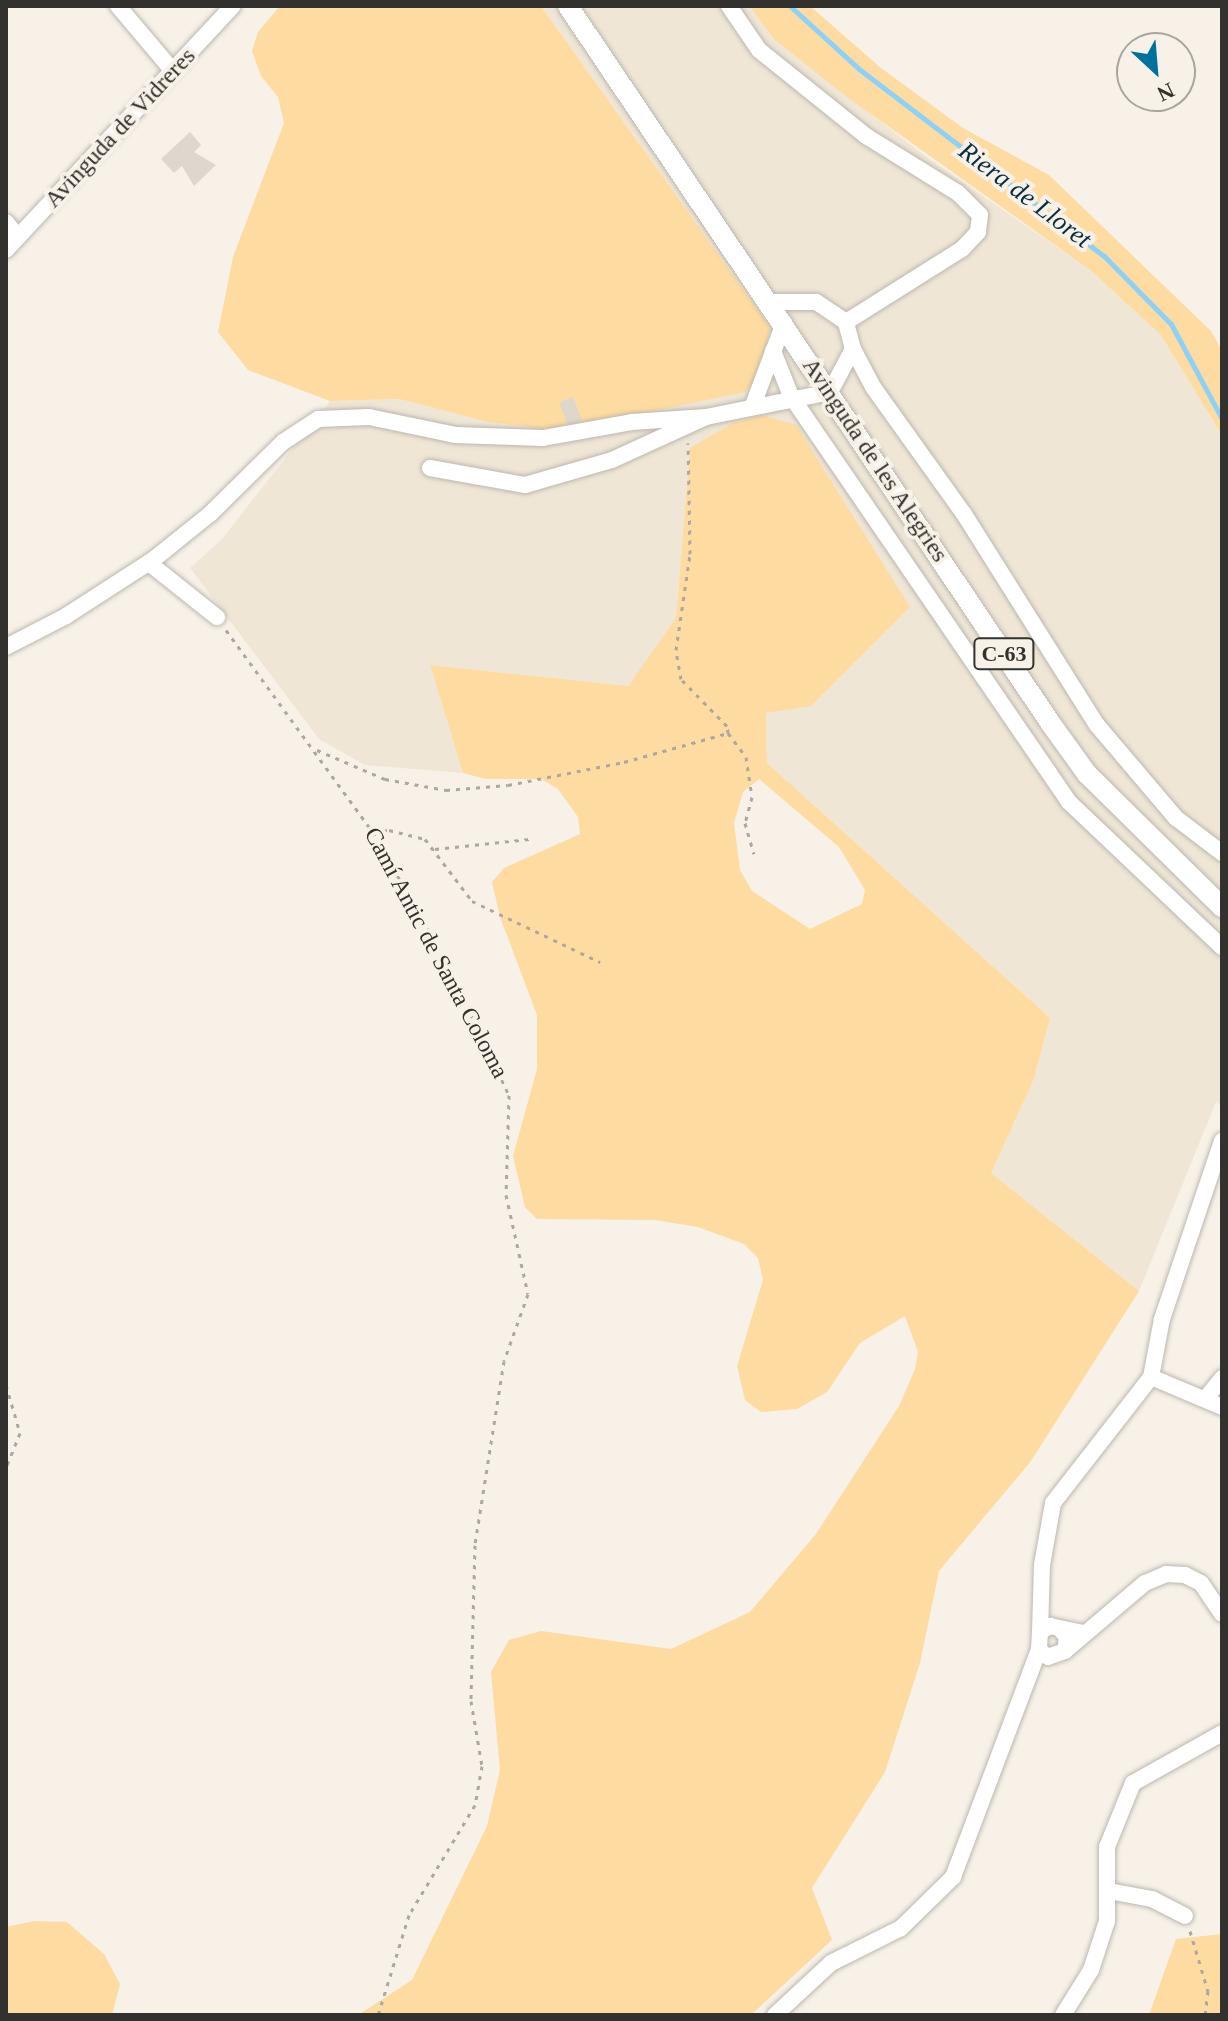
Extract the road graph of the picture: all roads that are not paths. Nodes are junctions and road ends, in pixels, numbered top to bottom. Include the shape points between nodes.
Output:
1 (118, 6) edge
2 (233, 6) edge
3 (568, 6) edge
4 (729, 6) edge
5 (173, 71) junction
6 (6, 222) edge
7 (18, 237) junction
8 (6, 250) edge
9 (769, 302) junction
10 (846, 322) junction
11 (784, 323) junction
12 (853, 349) junction
13 (773, 351) junction
14 (830, 392) junction
15 (791, 396) junction
16 (753, 405) junction
17 (706, 417) junction
18 (430, 468) dead end
19 (149, 563) junction
20 (217, 617) road end
21 (6, 647) edge
22 (1222, 853) edge
23 (1215, 894) edge
24 (1222, 907) edge
25 (1222, 947) edge
26 (1222, 1141) edge
27 (1151, 1377) junction
28 (1222, 1378) edge
29 (1206, 1398) junction
30 (1222, 1407) edge
31 (1222, 1614) edge
32 (1050, 1629) junction
33 (1082, 1633) junction
34 (1065, 1651) junction
35 (1043, 1654) junction
36 (1222, 1733) edge
37 (1109, 1891) junction
38 (1185, 1916) road end
39 (775, 2015) edge
40 (1063, 2015) edge

1 - 5 street
2 - 5 street, Avinguda de Vidreres
3 - 9 main road, Avinguda de les Alegries / C-63
4 - 10 street via 759,50 866,136 958,193 980,215 978,232 962,249
5 - 7 street, Avinguda de Vidreres
6 - 7 street
7 - 8 street, Avinguda de Vidreres
9 - 10 street via 808,300
9 - 11 main road, Avinguda de les Alegries / C-63
10 - 12 street
11 - 13 street
11 - 14 main road, Avinguda de les Alegries / C-63
12 - 14 street
12 - 22 street via 1097,725 1176,818
13 - 15 street
13 - 16 street
14 - 15 street
14 - 23 main road, Avinguda de les Alegries / C-63 via 1087,774
15 - 16 street
15 - 25 street via 1069,802
16 - 17 street
17 - 18 street via 612,460 525,485
17 - 19 street via 632,422 543,438 456,435 369,417 318,419 283,442 210,514
19 - 20 street
19 - 21 street
23 - 24 main road, Avinguda de les Alegries / C-63
26 - 27 street via 1162,1319
27 - 29 street
27 - 32 street via 1053,1503 1042,1565 1043,1609
28 - 29 street
29 - 30 street
31 - 33 street via 1201,1583 1166,1574 1145,1583
32 - 33 street
32 - 34 street via 1067,1637
32 - 35 street
33 - 34 street
34 - 35 street
35 - 39 street via 1027,1677 953,1877 901,1928 831,1963
36 - 37 street via 1133,1783 1107,1847
37 - 38 street via 1152,1899
37 - 40 street via 1107,1921 1091,1970

